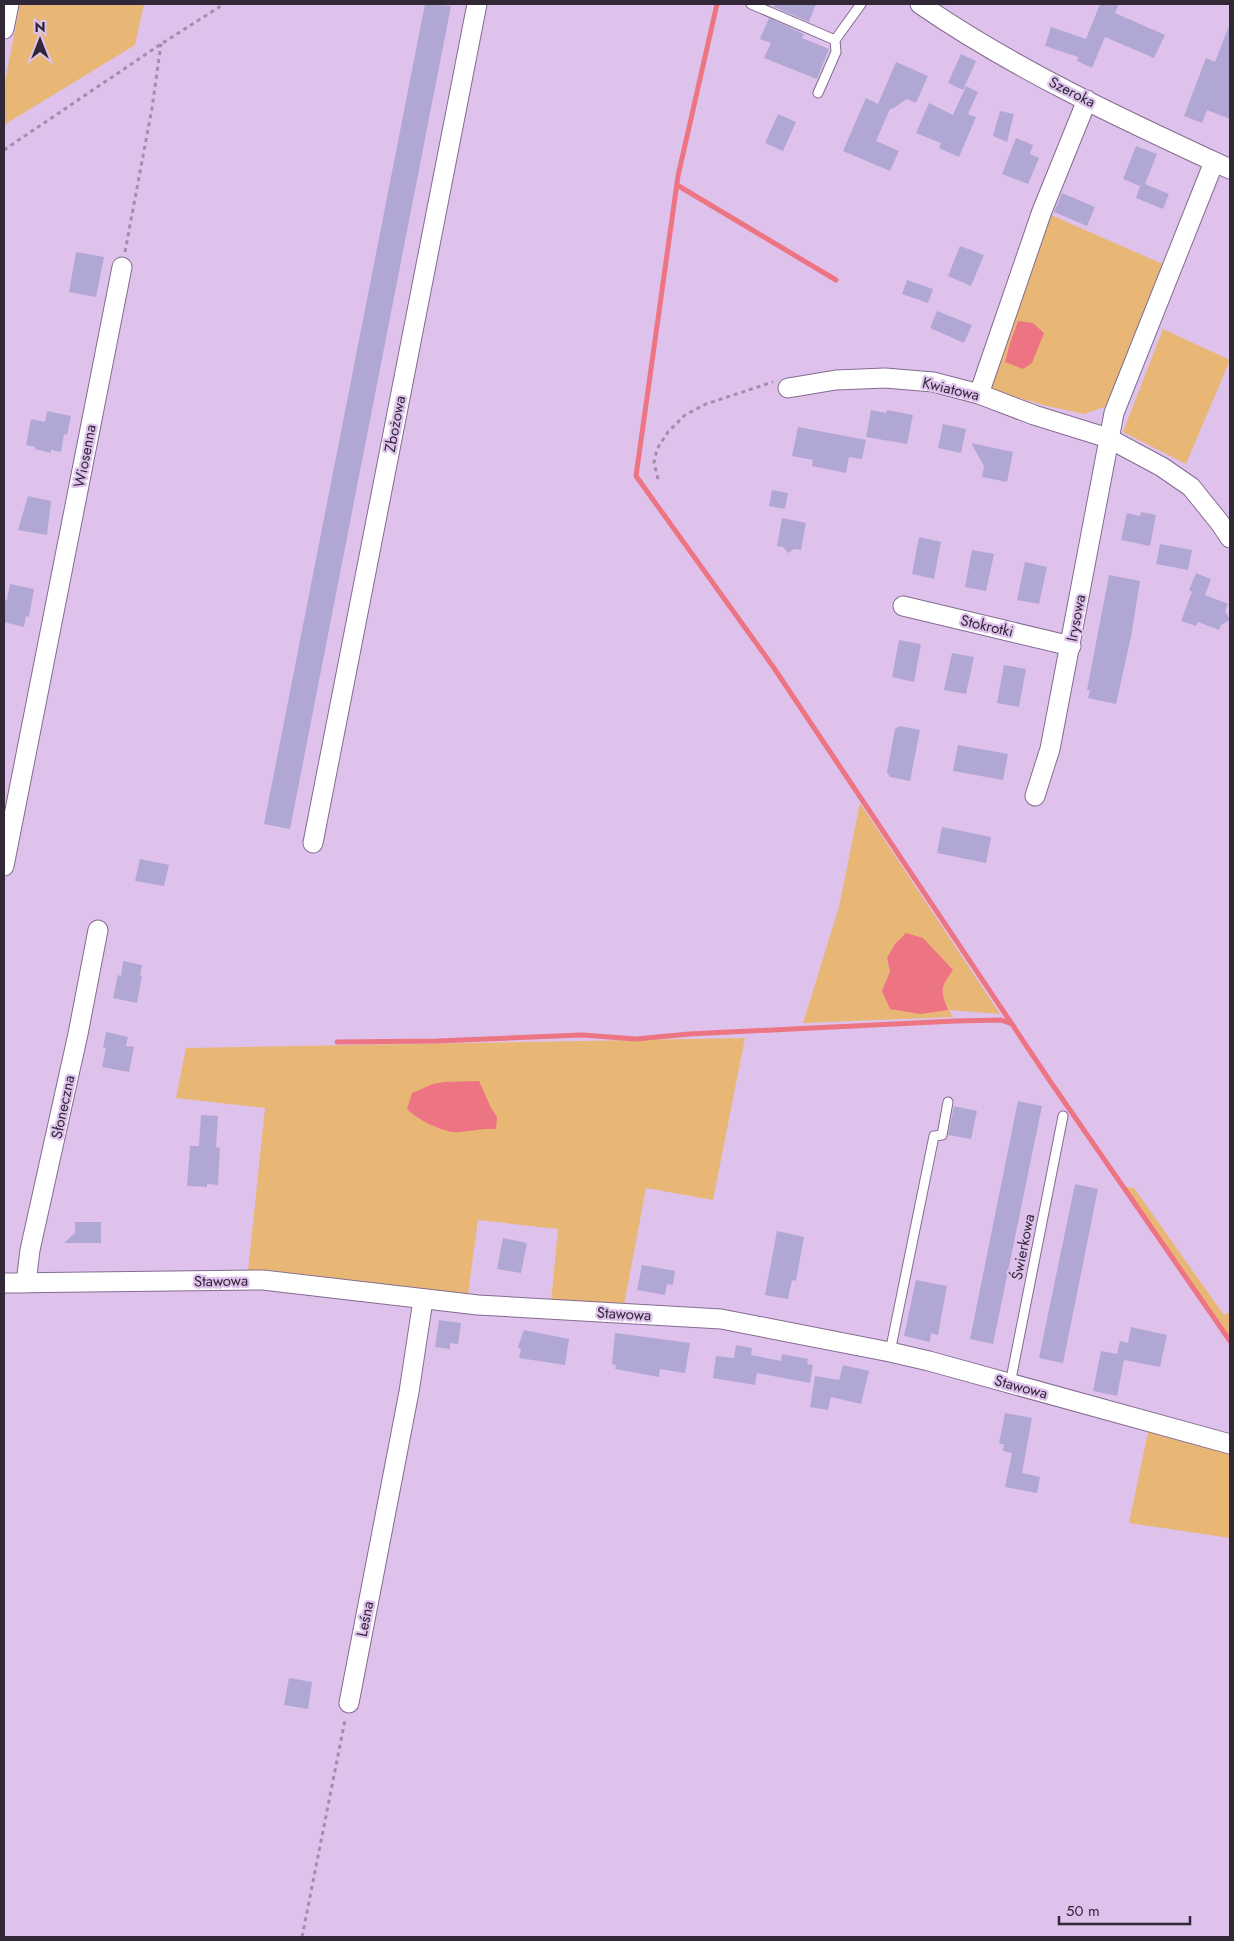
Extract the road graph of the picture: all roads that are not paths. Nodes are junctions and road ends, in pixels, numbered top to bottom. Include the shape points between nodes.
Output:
1 (9, 4) edge
2 (477, 4) edge
3 (751, 4) edge
4 (861, 4) edge
5 (920, 4) edge
6 (4, 29) edge
7 (835, 40) junction
8 (818, 93) dead end
9 (1087, 100) junction
10 (1222, 165) edge
11 (122, 267) road end
12 (788, 388) road end
13 (979, 394) junction
14 (1108, 438) junction
15 (1230, 538) edge
16 (904, 606) dead end
17 (1071, 646) junction
18 (1035, 796) dead end
19 (313, 843) dead end
20 (4, 866) edge
21 (98, 930) dead end
22 (948, 1102) dead end
23 (1063, 1116) dead end
24 (4, 1283) edge
25 (26, 1283) junction
26 (423, 1300) junction
27 (890, 1352) junction
28 (1010, 1384) junction
29 (1230, 1444) edge
30 (349, 1704) road end

1 - 6 street
2 - 19 street, Zbożowa
3 - 7 lane
4 - 7 lane
5 - 9 street, Szeroka via 984,46
7 - 8 lane via 836,52
9 - 10 street, Szeroka
9 - 13 street via 1042,211
10 - 14 street via 1114,413
11 - 20 street, Wiosenna
12 - 13 street, Kwiatowa via 836,380 885,378 934,382
13 - 14 street, Kwiatowa
14 - 15 street, Kwiatowa via 1191,487
14 - 17 street, Irysowa via 1108,454
16 - 17 street, Stokrotki
17 - 18 street, Irysowa via 1050,749
21 - 25 street, Słoneczna via 77,1043 30,1250
22 - 27 lane via 942,1135 934,1136
23 - 28 lane, Świerkowa
24 - 25 street, Stawowa
25 - 26 street, Stawowa via 262,1280
26 - 27 street, Stawowa via 722,1320
26 - 30 street, Leśna via 409,1392
27 - 28 street, Stawowa
28 - 29 street, Stawowa

